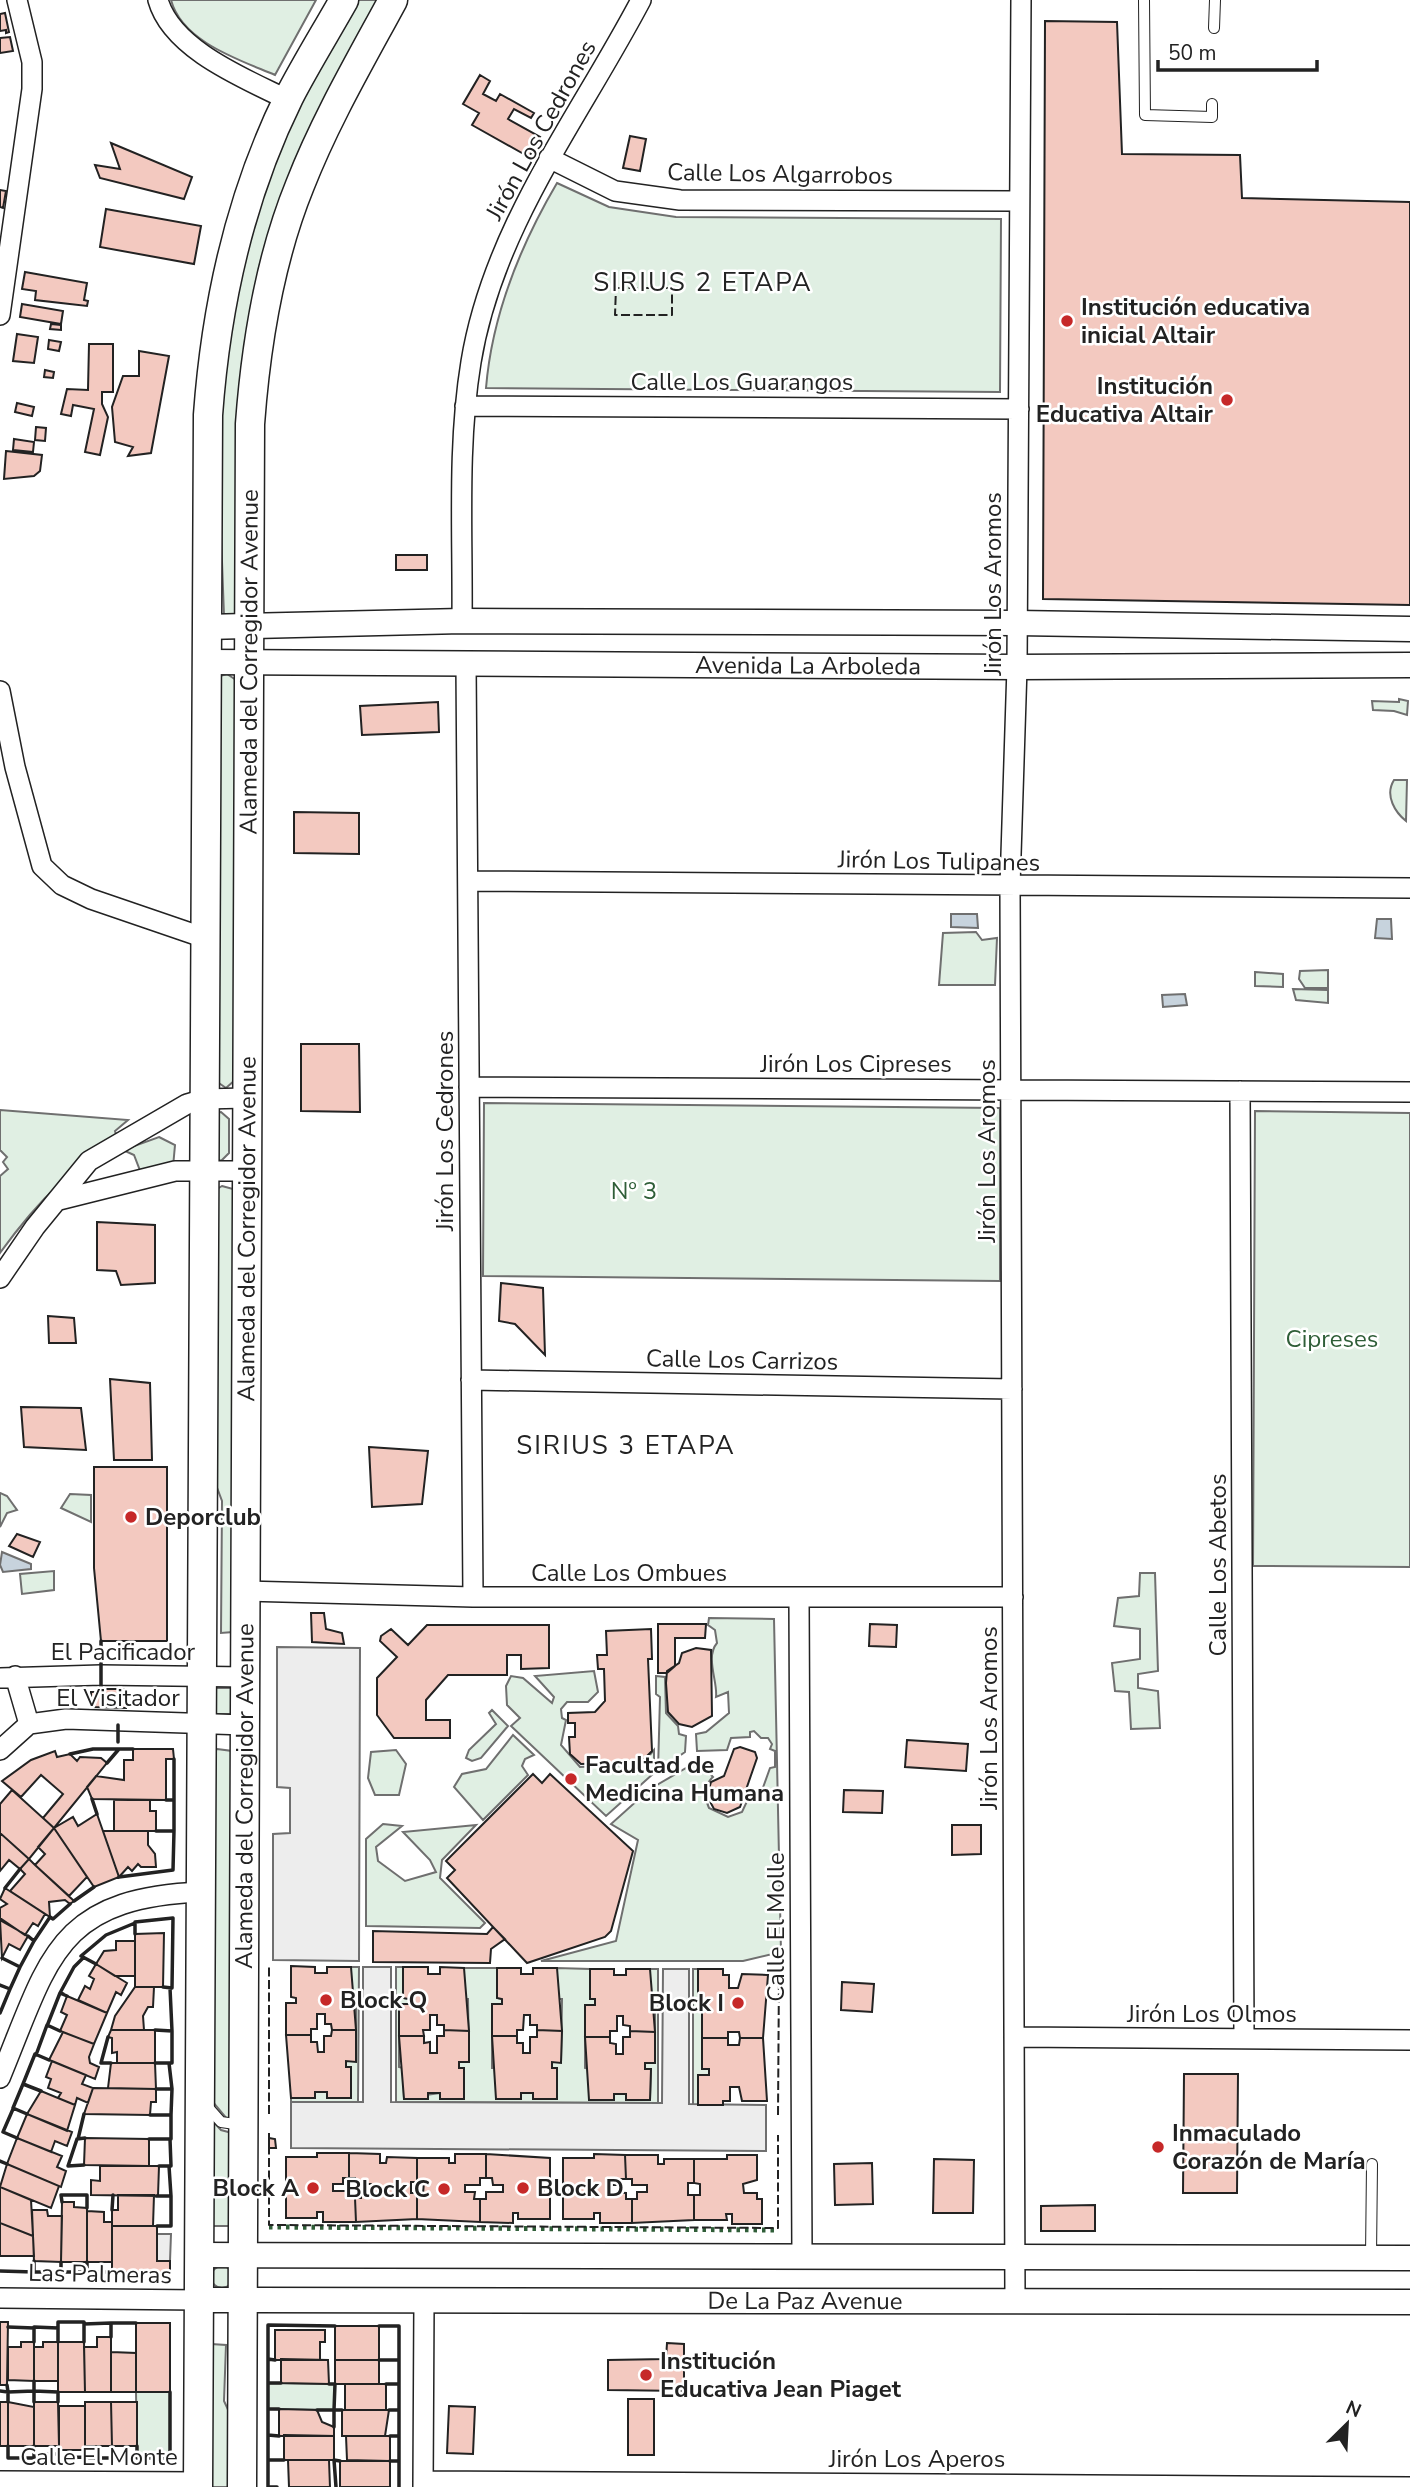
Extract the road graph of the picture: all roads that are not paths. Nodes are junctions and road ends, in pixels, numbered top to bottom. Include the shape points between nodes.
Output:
1 (17, 0) edge
2 (158, 0) edge
3 (344, 0) edge
4 (394, 0) edge
5 (641, 0) edge
6 (1021, 0) edge
7 (1144, 0) edge
8 (1215, 0) edge
9 (1214, 28) dead end
10 (288, 100) junction
11 (1212, 104) dead end
12 (550, 158) junction
13 (1018, 201) junction
14 (0, 315) edge
15 (465, 406) junction
16 (1019, 410) junction
17 (462, 621) junction
18 (1017, 623) junction
19 (206, 626) junction
20 (249, 626) junction
21 (1410, 628) edge
22 (206, 662) junction
23 (249, 662) junction
24 (466, 664) junction
25 (1410, 665) edge
26 (1017, 667) junction
27 (0, 691) edge
28 (8, 767) edge
29 (468, 881) junction
30 (1010, 886) junction
31 (1410, 888) edge
32 (205, 938) junction
33 (469, 1087) junction
34 (1011, 1088) junction
35 (1240, 1091) junction
36 (1410, 1092) edge
37 (247, 1098) junction
38 (204, 1099) junction
39 (203, 1170) junction
40 (246, 1171) junction
41 (59, 1200) junction
42 (0, 1278) edge
43 (471, 1380) junction
44 (1012, 1389) junction
45 (246, 1591) junction
46 (473, 1597) junction
47 (1013, 1597) junction
48 (799, 1598) junction
49 (202, 1639) junction
50 (246, 1639) junction
51 (202, 1676) junction
52 (8, 1677) edge
53 (246, 1677) junction
54 (29, 1724) junction
55 (202, 1724) junction
56 (245, 1726) junction
57 (0, 1749) edge
58 (201, 1892) junction
59 (1014, 2037) junction
60 (1244, 2039) junction
61 (1410, 2040) edge
62 (0, 2078) edge
63 (200, 2096) junction
64 (244, 2125) junction
65 (1372, 2164) dead end
66 (200, 2255) junction
67 (243, 2255) junction
68 (802, 2256) junction
69 (1015, 2257) junction
70 (1371, 2258) junction
71 (1410, 2258) edge
72 (0, 2298) edge
73 (199, 2300) junction
74 (243, 2300) junction
75 (424, 2301) junction
76 (1015, 2302) junction
77 (1410, 2302) edge
78 (11, 2483) edge
79 (198, 2484) edge
80 (423, 2484) edge
81 (600, 2485) edge
82 (1064, 2486) edge
83 (1248, 2486) edge
84 (242, 2487) edge
85 (1410, 2487) edge

1 - 14 street via 32,62 32,89
2 - 10 street via 182,36 208,60
3 - 10 main road, Alameda del Corregidor Avenue
4 - 20 main road, Alameda del Corregidor Avenue via 321,135 298,188 267,297 255,359 250,424
5 - 12 street, Jirón Los Cedrones
6 - 13 street, Jirón Los Aromos
7 - 11 lane via 1145,115 1212,117
8 - 9 lane
10 - 19 main road, Alameda del Corregidor Avenue via 250,191 215,343 208,415
12 - 13 street, Calle Los Algarrobos via 615,191 680,201
12 - 15 street, Jirón Los Cedrones via 498,264 471,359
13 - 16 street, Jirón Los Aromos
15 - 16 street, Calle Los Guarangos
15 - 17 street, Jirón Los Cedrones
16 - 18 street, Jirón Los Aromos
17 - 18 street, Avenida La Arboleda
17 - 20 street, Avenida La Arboleda
18 - 21 street, Avenida La Arboleda
18 - 26 street, Jirón Los Aromos
19 - 20 street, Avenida La Arboleda
19 - 22 main road, Alameda del Corregidor Avenue
20 - 23 main road, Alameda del Corregidor Avenue
22 - 23 street, Avenida La Arboleda
22 - 32 main road, Alameda del Corregidor Avenue
23 - 24 street, Avenida La Arboleda
23 - 37 main road, Alameda del Corregidor Avenue
24 - 26 street, Avenida La Arboleda
24 - 29 street, Jirón Los Cedrones
25 - 26 street, Avenida La Arboleda
26 - 30 street, Jirón Los Aromos
27 - 28 street
28 - 32 street via 42,866 62,885
29 - 30 street, Jirón Los Tulipanes
29 - 33 street, Jirón Los Cedrones
30 - 31 street, Jirón Los Tulipanes
30 - 34 street, Jirón Los Aromos
32 - 38 main road, Alameda del Corregidor Avenue
33 - 34 street, Jirón Los Cipreses
33 - 43 street, Jirón Los Cedrones
34 - 35 street, Jirón Los Cipreses
34 - 44 street, Jirón Los Aromos
35 - 36 street, Jirón Los Cipreses
35 - 60 street, Calle Los Abetos
37 - 38 street
37 - 40 main road, Alameda del Corregidor Avenue
38 - 39 main road, Alameda del Corregidor Avenue
38 - 41 street via 187,1104 89,1161
39 - 40 street
39 - 41 street via 141,1178
39 - 49 main road, Alameda del Corregidor Avenue
40 - 45 main road, Alameda del Corregidor Avenue
41 - 42 street
43 - 44 street, Calle Los Carrizos
43 - 46 street, Jirón Los Cedrones
44 - 47 street, Jirón Los Aromos
45 - 46 street, Calle Los Ombues
45 - 50 main road, Alameda del Corregidor Avenue
46 - 48 street, Calle Los Ombues
47 - 48 street, Calle Los Ombues
47 - 59 street, Jirón Los Aromos
48 - 68 street, Calle El Molle
49 - 50 main road via 224,1649 238,1648
49 - 51 main road, Alameda del Corregidor Avenue
50 - 53 main road, Alameda del Corregidor Avenue
51 - 52 street, El Pacificador
51 - 53 street, El Pacificador
51 - 55 main road, Alameda del Corregidor Avenue
52 - 54 street
53 - 56 main road, Alameda del Corregidor Avenue
54 - 55 street, El Visitador via 66,1719
54 - 57 street, El Visitador
55 - 56 street, El Visitador
55 - 58 main road, Alameda del Corregidor Avenue
56 - 64 main road, Alameda del Corregidor Avenue
58 - 62 street via 128,1901 92,1916 68,1936 52,1958
58 - 63 main road, Alameda del Corregidor Avenue
59 - 60 street, Jirón Los Olmos
59 - 69 street, Jirón Los Aromos
60 - 61 street, Jirón Los Olmos
63 - 64 lane via 221,2122
63 - 66 main road, Alameda del Corregidor Avenue
64 - 67 main road, Alameda del Corregidor Avenue
65 - 70 lane
66 - 67 street, De La Paz Avenue
66 - 73 main road, Alameda del Corregidor Avenue
67 - 68 street, De La Paz Avenue
67 - 74 main road, Alameda del Corregidor Avenue
68 - 69 street, De La Paz Avenue
69 - 70 street, De La Paz Avenue
69 - 76 street, Jirón Los Aromos
70 - 71 street, De La Paz Avenue
72 - 73 street, Las Palmeras
73 - 74 street, De La Paz Avenue
73 - 79 main road, Alameda del Corregidor Avenue
74 - 75 street, De La Paz Avenue
74 - 84 main road, Alameda del Corregidor Avenue
75 - 76 street, De La Paz Avenue
75 - 80 street
76 - 77 street, De La Paz Avenue
78 - 79 street, Calle El Monte
80 - 81 street, Jirón Los Aperos
81 - 82 street, Jirón Los Aperos
82 - 83 street, Jirón Los Aperos
83 - 85 street, Jirón Los Aperos

